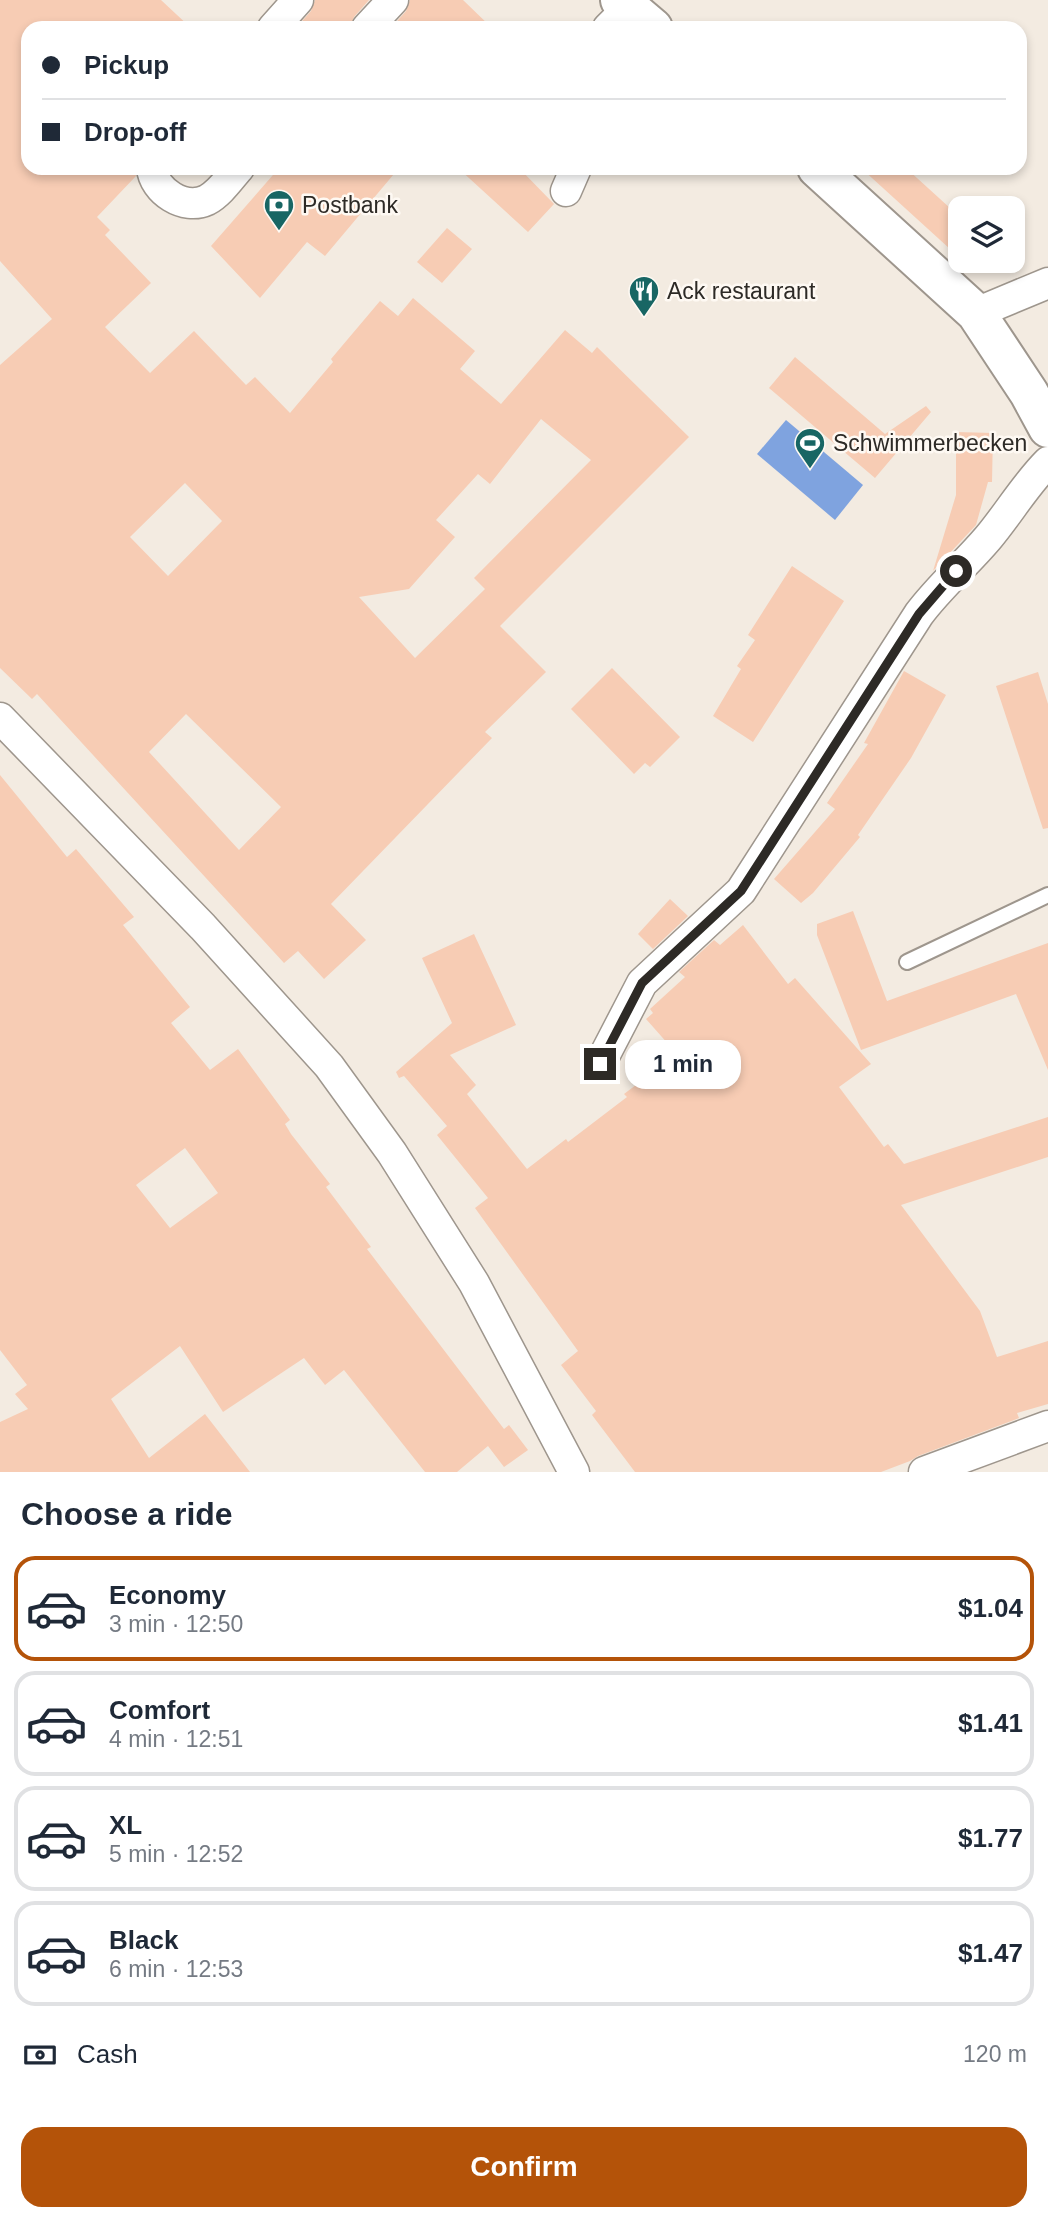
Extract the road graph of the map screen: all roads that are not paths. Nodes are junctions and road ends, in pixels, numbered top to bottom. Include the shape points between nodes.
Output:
1 (298, 0) edge
2 (393, 0) edge
3 (279, 21) edge
4 (374, 21) edge
5 (154, 175) edge
6 (233, 175) edge
7 (825, 175) edge
8 (1048, 283) edge
9 (976, 313) junction
10 (1048, 428) edge
11 (1048, 461) edge
12 (0, 718) edge
13 (1048, 895) edge
14 (907, 962) dead end
15 (600, 1064) dead end
16 (1048, 1426) edge
17 (574, 1472) edge
18 (923, 1472) edge

1 - 3 street
2 - 4 street
5 - 6 street via 157,184 184,203 206,200
7 - 9 street
8 - 9 street
9 - 10 street
11 - 15 street via 988,539 919,614 741,891 642,983
12 - 17 street via 203,927 329,1066 392,1153 474,1283
13 - 14 lane
16 - 18 street

